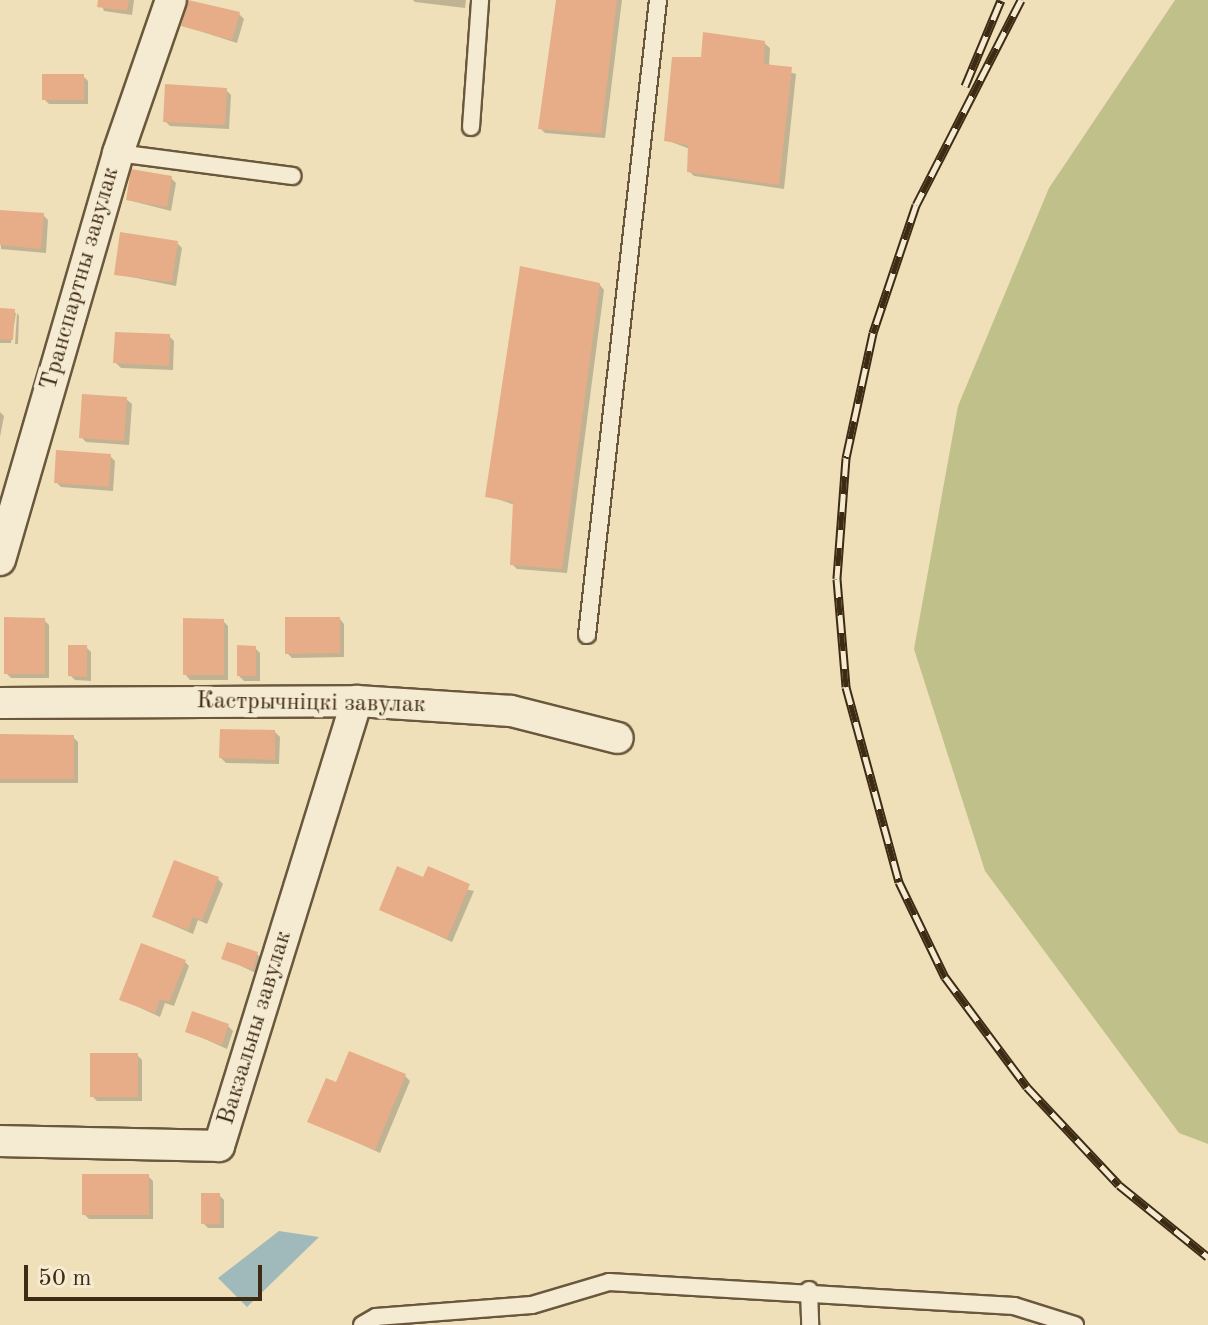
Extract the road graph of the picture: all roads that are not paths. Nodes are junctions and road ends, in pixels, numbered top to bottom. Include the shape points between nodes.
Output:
1 (171, 0) edge
2 (480, 0) edge
3 (658, 0) edge
4 (471, 127) dead end
5 (118, 153) junction
6 (292, 176) dead end
7 (0, 560) edge
8 (587, 635) dead end
9 (357, 701) junction
10 (0, 703) edge
11 (618, 738) dead end
12 (0, 1141) edge
13 (809, 1290) junction
14 (362, 1325) edge
15 (810, 1325) edge
16 (1075, 1325) edge

1 - 5 street, Транспартны завулак
2 - 4 lane
3 - 8 lane
5 - 6 lane
5 - 7 street, Транспартны завулак
9 - 10 street, Кастрычніцкі завулак
9 - 11 street, Кастрычніцкі завулак via 511,711
9 - 12 street, Вакзальны завулак via 219,1146
13 - 14 lane via 609,1282 532,1305 376,1317
13 - 15 lane
13 - 16 lane via 1014,1306

